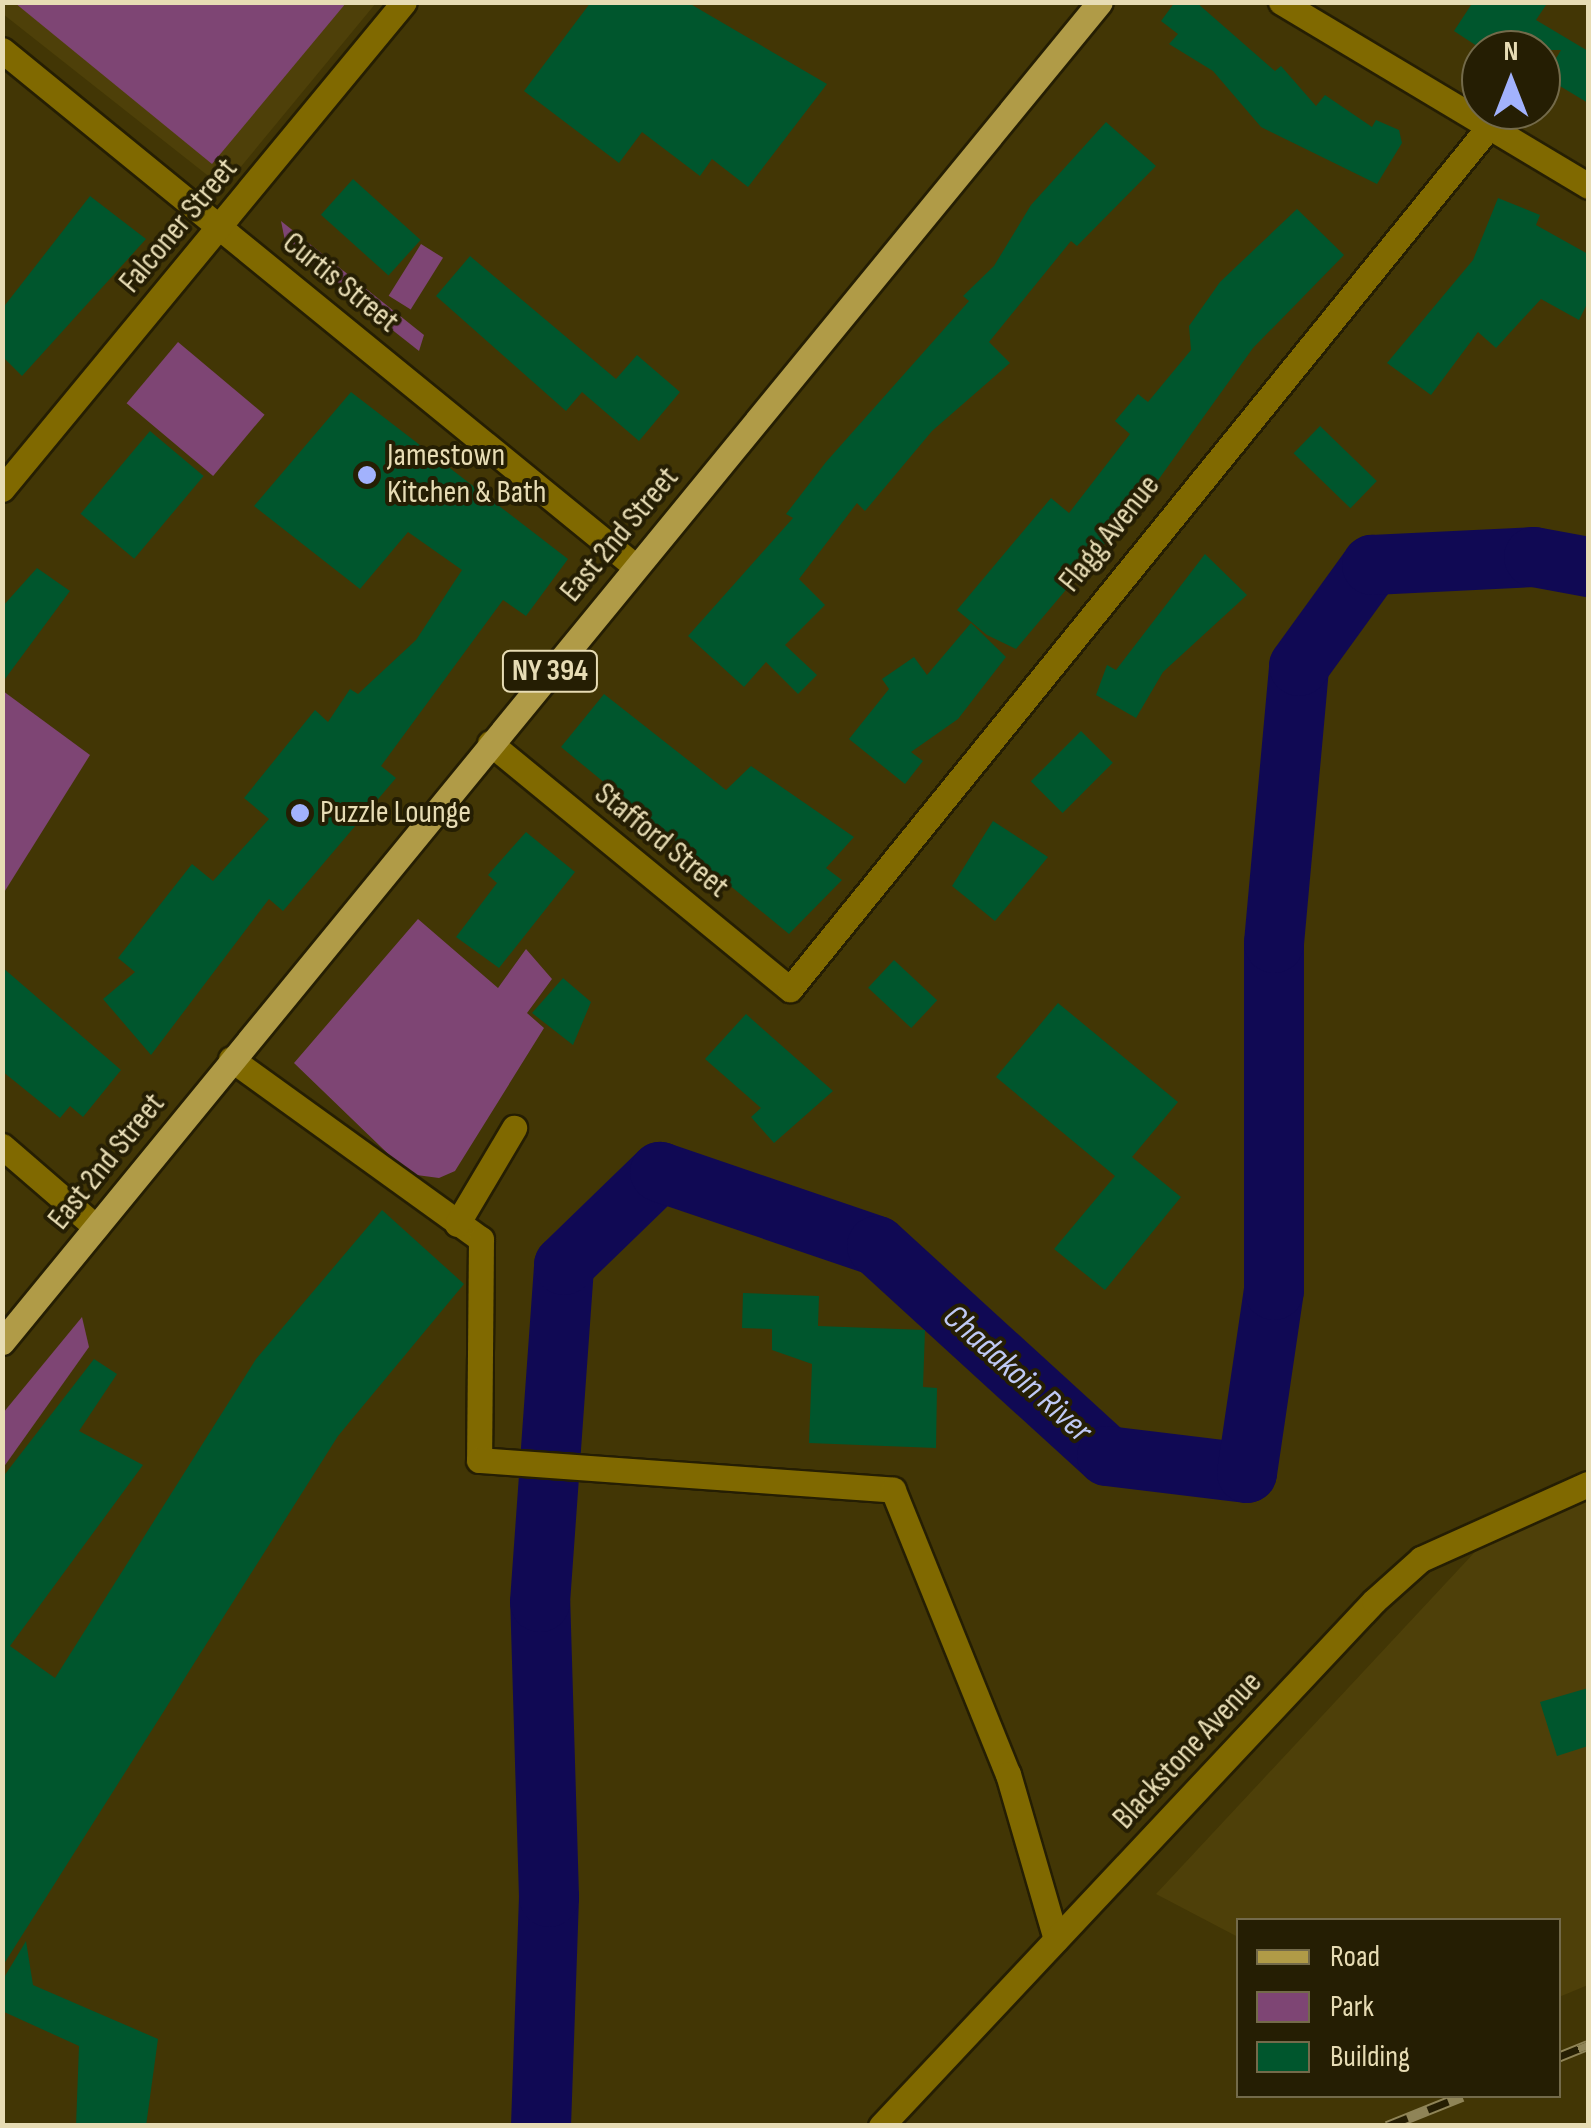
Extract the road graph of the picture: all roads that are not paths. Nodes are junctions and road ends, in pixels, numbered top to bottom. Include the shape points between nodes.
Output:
1 (404, 2) edge
2 (1100, 2) edge
3 (1281, 2) edge
4 (2, 50) edge
5 (1461, 112) edge
6 (1486, 130) edge
7 (1491, 130) edge
8 (1588, 186) edge
9 (220, 227) junction
10 (2, 489) edge
11 (636, 567) junction
12 (490, 743) junction
13 (790, 988) joint
14 (230, 1059) junction
15 (514, 1128) dead end
16 (2, 1146) edge
17 (457, 1224) junction
18 (96, 1228) junction
19 (2, 1342) edge
20 (1588, 1484) edge
21 (1056, 1939) junction
22 (881, 2126) edge

1 - 9 street, Falconer Street
2 - 11 main road, East 2nd Street / NY 394
3 - 5 street
4 - 9 street, Curtis Street
6 - 13 street, Flagg Avenue
7 - 8 street
9 - 10 street, Falconer Street
9 - 11 street, Curtis Street
11 - 12 main road, East 2nd Street / NY 394
12 - 13 street, Stafford Street
12 - 14 main road, East 2nd Street / NY 394
14 - 17 street
14 - 18 main road, East 2nd Street / NY 394
15 - 17 street
16 - 18 street
17 - 21 street via 481,1239 480,1460 595,1462 893,1490 1008,1774
18 - 19 main road, East 2nd Street / NY 394
20 - 21 street, Blackstone Avenue via 1421,1559
21 - 22 street, Blackstone Avenue

